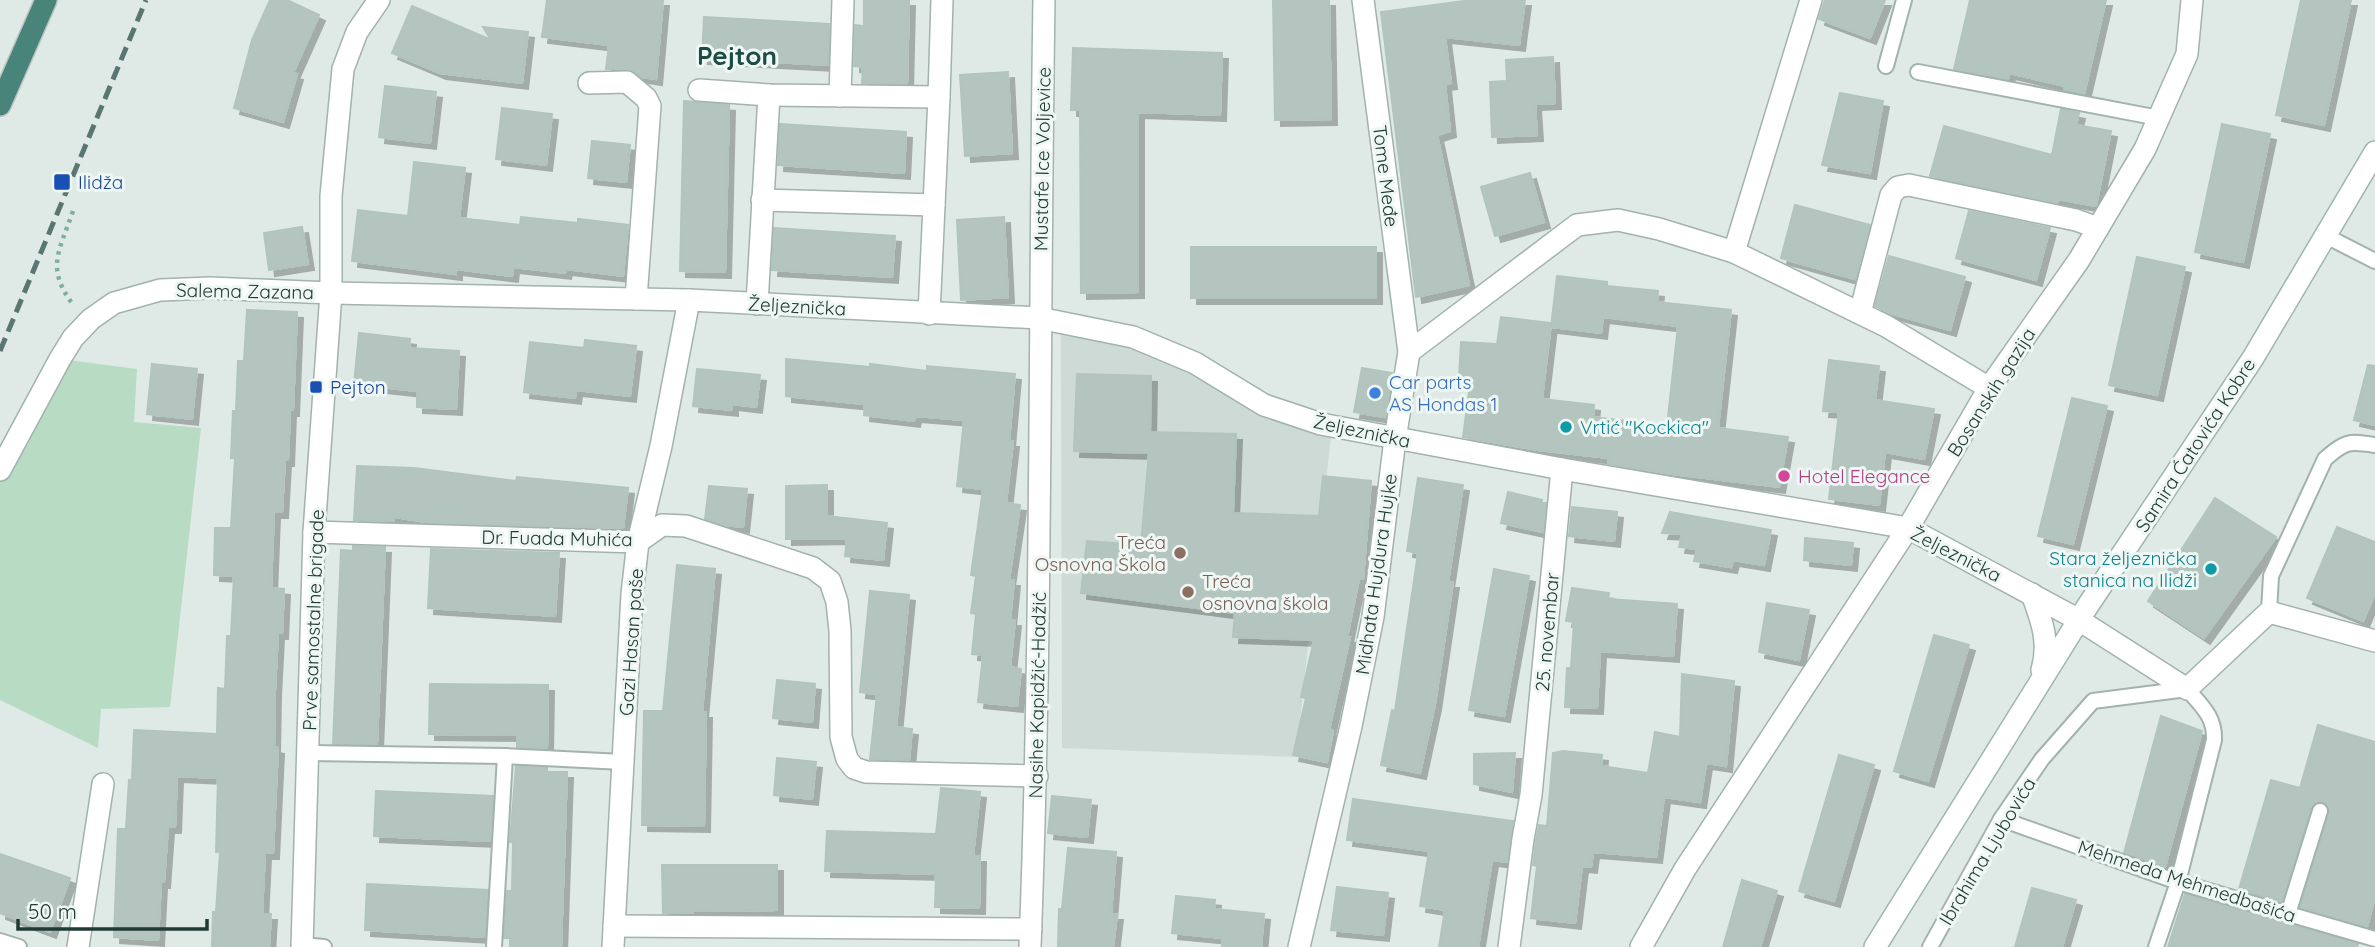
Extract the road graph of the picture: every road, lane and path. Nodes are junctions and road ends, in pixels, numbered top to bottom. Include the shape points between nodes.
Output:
1 (46, 0) edge
2 (379, 0) edge
3 (843, 0) edge
4 (942, 0) edge
5 (1044, 0) edge
6 (1363, 0) edge
7 (1811, 0) edge
8 (1904, 0) edge
9 (2192, 0) edge
10 (1886, 66) dead end
11 (1918, 72) dead end
12 (589, 83) dead end
13 (699, 90) dead end
14 (769, 95) junction
15 (840, 96) junction
16 (939, 97) junction
17 (0, 106) edge
18 (2159, 118) junction
19 (2375, 152) edge
20 (762, 200) junction
21 (934, 205) junction
22 (73, 211) dead end
23 (2098, 228) junction
24 (2326, 236) junction
25 (1734, 252) junction
26 (2375, 261) edge
27 (331, 293) junction
28 (636, 299) junction
29 (689, 300) junction
30 (757, 304) junction
31 (1860, 313) junction
32 (929, 314) junction
33 (1039, 318) junction
34 (91, 319) junction
35 (1409, 352) junction
36 (1989, 388) junction
37 (1395, 439) junction
38 (2375, 445) edge
39 (1562, 469) junction
40 (0, 470) edge
41 (1908, 528) junction
42 (314, 532) junction
43 (638, 542) junction
44 (2032, 594) junction
45 (2269, 612) junction
46 (2079, 620) junction
47 (2375, 641) edge
48 (2037, 686) junction
49 (2187, 689) junction
50 (309, 753) junction
51 (505, 756) junction
52 (623, 762) junction
53 (1037, 776) junction
54 (103, 784) dead end
55 (2320, 811) dead end
56 (2001, 819) junction
57 (2178, 882) junction
58 (2288, 914) junction
59 (614, 936) edge
60 (743, 937) edge
61 (1031, 938) edge
62 (2375, 939) edge
63 (0, 941) edge
64 (302, 946) edge
65 (19, 947) edge
66 (78, 947) edge
67 (324, 947) edge
68 (494, 947) edge
69 (1299, 947) edge
70 (1509, 947) edge
71 (1641, 947) edge
72 (1875, 947) edge
73 (1930, 947) edge
74 (2156, 947) edge

1 - 17 highway
2 - 27 street, Prve samostalne brigade via 357,32 343,69 331,197
3 - 15 street
4 - 16 street
5 - 33 street, Mustafe Ice Voljevice
6 - 35 street, Tome Međe
7 - 25 street
8 - 10 lane
9 - 18 street, Bosanskih gazija via 2187,54
11 - 18 lane
12 - 28 street via 627,82 650,106
13 - 14 street
14 - 15 street
14 - 20 street
15 - 16 street
16 - 21 street
18 - 23 street, Bosanskih gazija
19 - 24 street, Samira Ćatovića Kobre
20 - 21 street
20 - 30 street
21 - 32 street
22 - 34 path via 56,275 62,291
23 - 31 street via 1909,185 1898,187 1891,195
23 - 36 street, Bosanskih gazija
24 - 26 lane
24 - 46 street, Samira Ćatovića Kobre via 2253,358
25 - 31 street
25 - 35 street via 1618,220 1577,225
27 - 28 street, Željeznička
27 - 34 street, Salema Zazana via 160,290 114,303
27 - 42 street, Prve samostalne brigade
28 - 29 street, Željeznička
29 - 30 street, Željeznička
29 - 43 street, Gazi Hasan paše via 662,446
30 - 32 street, Željeznička
31 - 36 street
32 - 33 street, Željeznička
33 - 37 street, Željeznička via 1133,337 1195,362 1264,405 1321,424
33 - 53 street, Nasihe Kapidžić-Hadžić
34 - 40 street, Salema Zazana via 60,359
35 - 37 street, Midhata Hujdura Hujke
36 - 41 street, Bosanskih gazija
37 - 39 street, Željeznička
37 - 69 street, Midhata Hujdura Hujke via 1373,617
38 - 45 lane via 2351,441 2325,459 2271,576
39 - 41 street, Željeznička
39 - 70 street, 25. novembar via 1531,795
41 - 44 street, Željeznička
41 - 71 street, Bosanskih gazija via 1685,869
42 - 43 street, Dr. Fuada Muhića
42 - 50 street, Prve samostalne brigade
43 - 52 street, Gazi Hasan paše
43 - 53 street, Dr. Fuada Muhića via 662,526 686,526 813,568 830,582 840,631 841,737 854,768
44 - 46 street, Željeznička
44 - 48 street via 2046,636 2046,658
45 - 47 street
45 - 49 street
46 - 48 street, Samira Ćatovića Kobre
46 - 49 street, Željeznička
48 - 72 street, Samira Ćatovića Kobre
49 - 56 lane, Ibrahima Ljubovića via 2092,701 2042,759
49 - 57 lane via 2210,715 2214,740
50 - 51 lane
50 - 64 street, Prve samostalne brigade
51 - 52 lane
51 - 68 lane
52 - 59 street, Gazi Hasan paše
53 - 61 street, Nasihe Kapidžić-Hadžić
54 - 66 street
55 - 58 lane
56 - 57 lane, Mehmeda Mehmedbašića
56 - 73 lane, Ibrahima Ljubovića
57 - 58 lane, Mehmeda Mehmedbašića
57 - 74 lane
58 - 62 lane, Mehmeda Mehmedbašića
59 - 60 street
60 - 61 street
63 - 65 lane
64 - 67 lane

